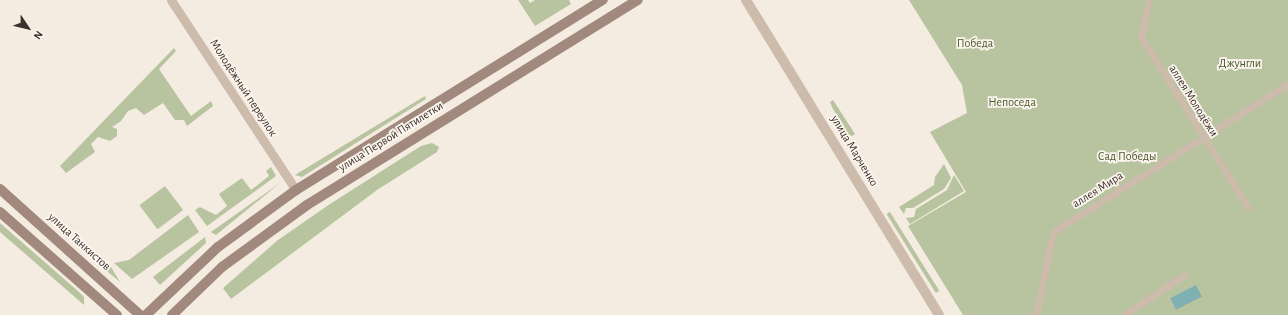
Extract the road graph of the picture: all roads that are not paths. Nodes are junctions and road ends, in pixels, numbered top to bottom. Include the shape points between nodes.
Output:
1 (171, 0) edge
2 (603, 0) edge
3 (638, 0) edge
4 (746, 0) edge
5 (1150, 0) edge
6 (1288, 84) edge
7 (1203, 137) junction
8 (0, 189) edge
9 (296, 190) junction
10 (1248, 207) dead end
11 (0, 212) edge
12 (1184, 275) dead end
13 (117, 315) edge
14 (140, 315) edge
15 (146, 315) edge
16 (172, 315) edge
17 (939, 315) edge
18 (1036, 315) edge
19 (1124, 315) edge

1 - 9 street, Молодёжный переулок
2 - 9 main road, улица Первой Пятилетки
3 - 16 main road, улица Первой Пятилетки via 307,204 222,267
4 - 17 street, улица Марченко
5 - 7 street, аллея Молодёжи via 1141,37
6 - 7 street, аллея Мира
7 - 10 street, аллея Молодёжи
7 - 18 street, аллея Мира via 1053,232
8 - 14 main road, улица Танкистов
9 - 15 main road, улица Первой Пятилетки via 218,247
11 - 13 main road
12 - 19 street

